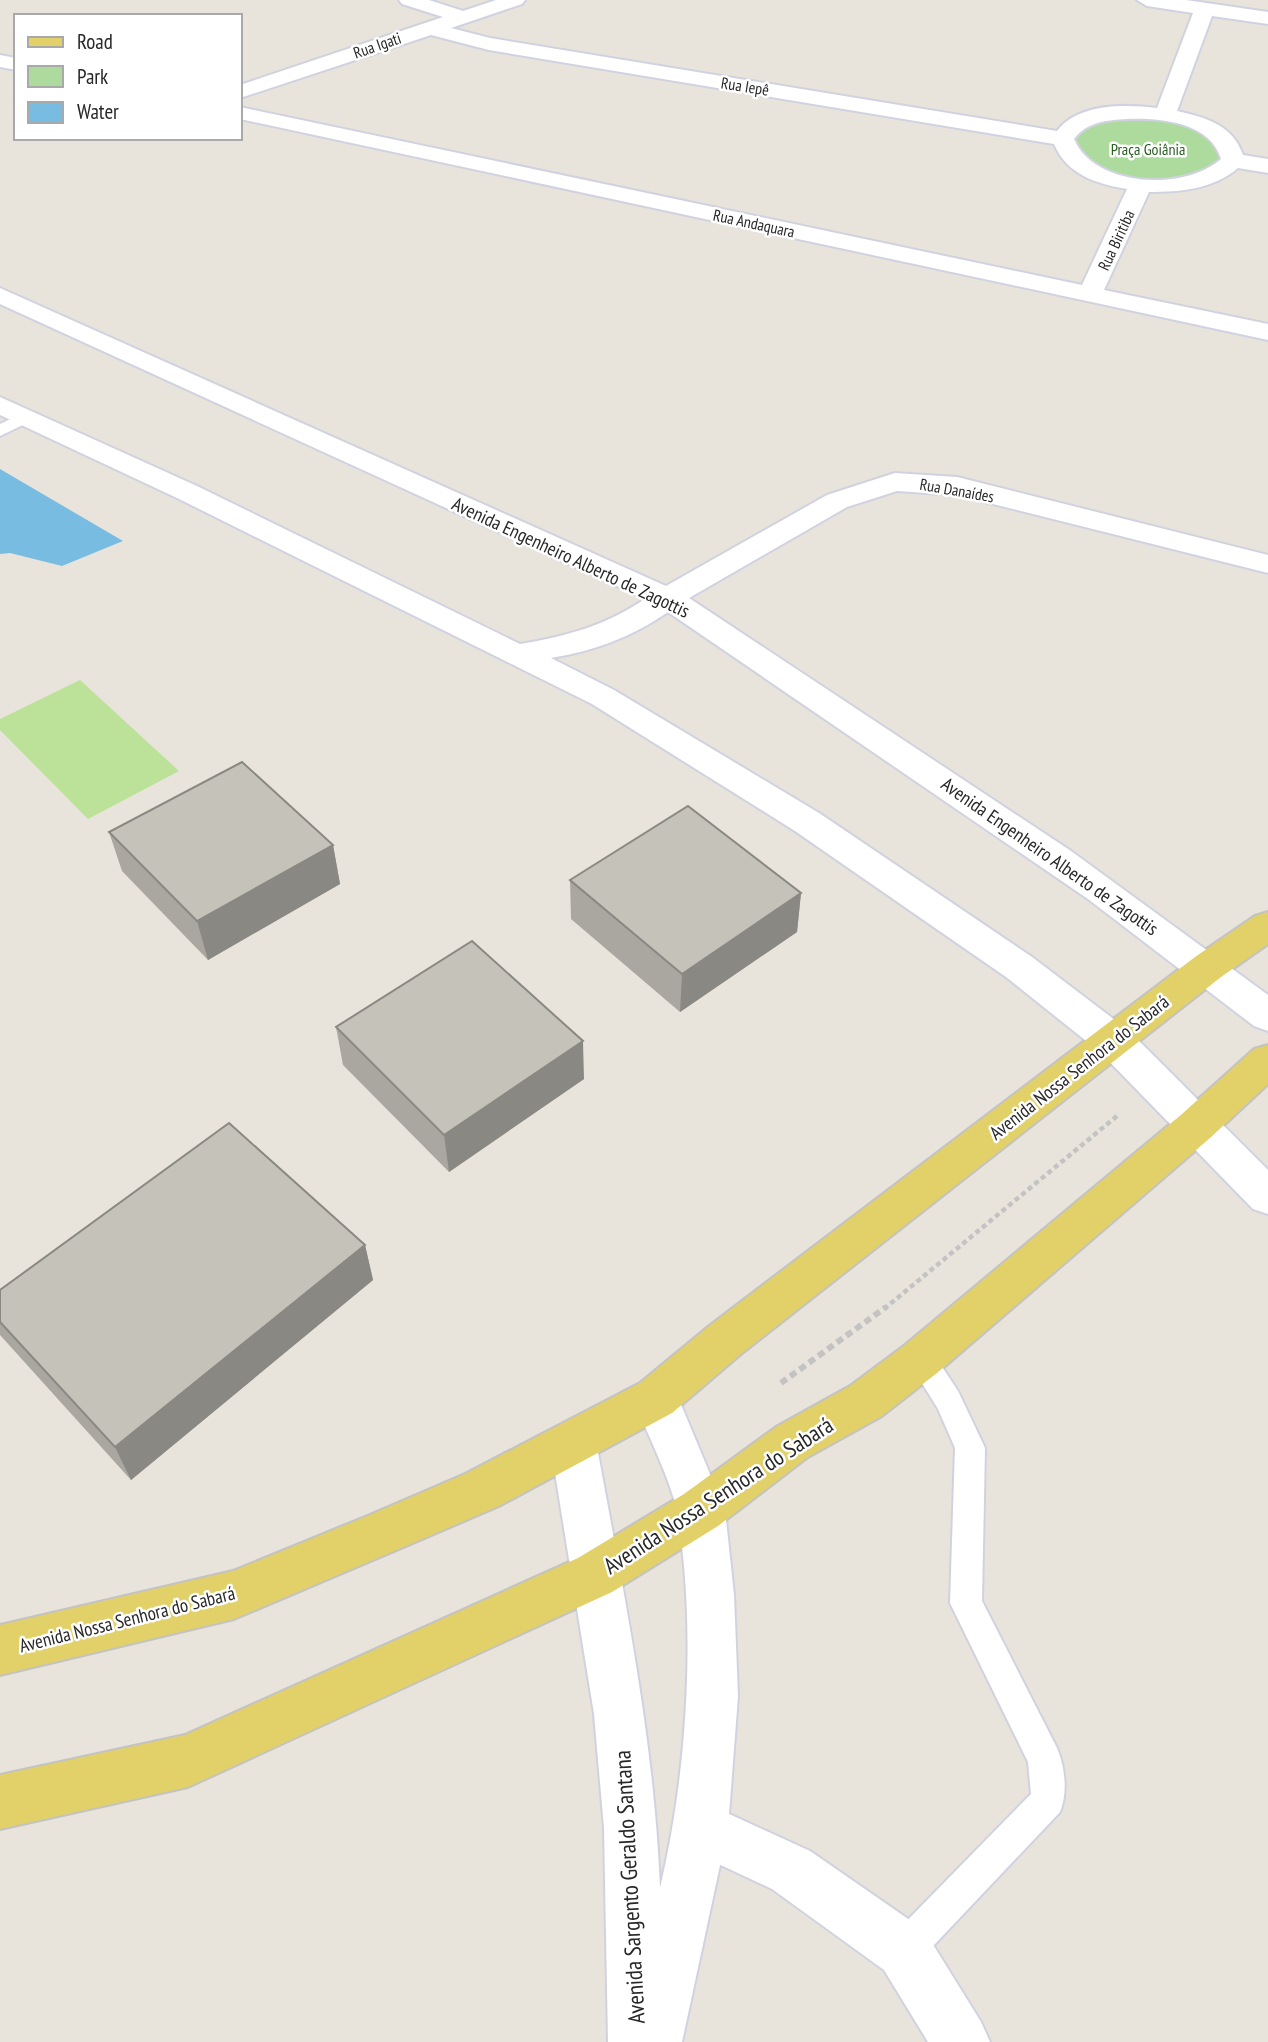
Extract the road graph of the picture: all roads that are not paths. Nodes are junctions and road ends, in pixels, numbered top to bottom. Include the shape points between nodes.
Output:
1 (410, 0) edge
2 (515, 0) edge
3 (1147, 0) edge
4 (1205, 8) junction
5 (463, 17) junction
6 (1268, 18) edge
7 (428, 28) junction
8 (242, 91) edge
9 (242, 113) edge
10 (1165, 115) junction
11 (1063, 139) junction
12 (1233, 160) junction
13 (1268, 166) edge
14 (1142, 185) junction
15 (1090, 294) junction
16 (0, 295) edge
17 (1268, 332) edge
18 (8, 417) edge
19 (1268, 564) edge
20 (667, 598) junction
21 (517, 654) junction
22 (1268, 925) edge
23 (1208, 967) junction
24 (1268, 1016) edge
25 (1114, 1041) junction
26 (1268, 1060) edge
27 (1196, 1126) junction
28 (1268, 1197) edge
29 (921, 1359) junction
30 (656, 1398) junction
31 (573, 1442) junction
32 (701, 1510) junction
33 (595, 1576) junction
34 (0, 1650) edge
35 (0, 1802) edge
36 (701, 1828) junction
37 (904, 1950) junction
38 (636, 2042) edge
39 (653, 2042) edge
40 (961, 2042) edge

1 - 5 street
2 - 5 street, Rua Igati
3 - 4 street
4 - 6 street
4 - 10 street
5 - 7 street, Rua Igati
7 - 8 street, Rua Igati
7 - 11 street, Rua Iepê via 489,44
9 - 15 street, Rua Andaquara
10 - 11 street via 1123,113 1088,118
10 - 12 street via 1216,133 1232,149
11 - 14 street via 1068,154 1079,164
12 - 13 street
12 - 14 street via 1216,176 1196,183
14 - 15 street, Rua Biritiba
15 - 17 street, Rua Andaquara
16 - 20 street, Avenida Engenheiro Alberto de Zagottis
18 - 21 street via 187,492
19 - 20 street, Rua Danaídes via 957,486 895,482 837,501
20 - 21 street, Rua Danaídes via 635,621 607,633
20 - 23 street, Avenida Engenheiro Alberto de Zagottis via 753,650
21 - 25 street via 603,697 807,822 1019,967
22 - 23 main road, Avenida Nossa Senhora do Sabará
23 - 24 street, Avenida Engenheiro Alberto de Zagottis
23 - 25 main road, Avenida Nossa Senhora do Sabará
25 - 27 street
25 - 30 main road, Avenida Nossa Senhora do Sabará via 724,1340
26 - 27 main road, Avenida Nossa Senhora do Sabará
27 - 28 street
27 - 29 main road, Avenida Nossa Senhora do Sabará
29 - 32 main road, Avenida Nossa Senhora do Sabará via 866,1401 792,1441
29 - 37 lane via 948,1400 970,1448 966,1604 1045,1760 1048,1800
30 - 31 main road, Avenida Nossa Senhora do Sabará
30 - 32 street, Avenida Sargento Geraldo Santana
31 - 33 street, Avenida Sargento Geraldo Santana
31 - 34 main road, Avenida Nossa Senhora do Sabará via 482,1490 233,1595
32 - 33 main road, Avenida Nossa Senhora do Sabará
32 - 36 street, Avenida Sargento Geraldo Santana via 712,1696
33 - 35 main road, Avenida Nossa Senhora do Sabará via 188,1760
33 - 38 street, Avenida Sargento Geraldo Santana via 620,1714 631,1828
36 - 37 street via 791,1870
36 - 39 street, Avenida Sargento Geraldo Santana
37 - 40 street

